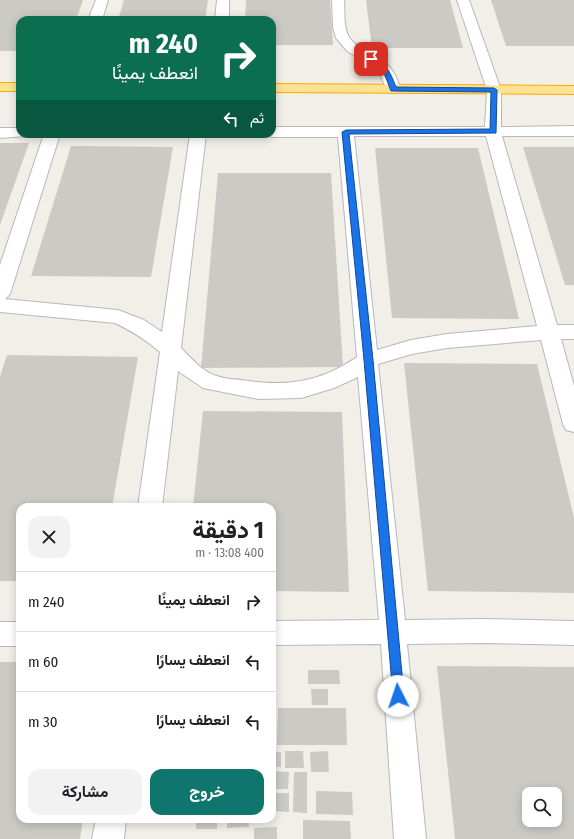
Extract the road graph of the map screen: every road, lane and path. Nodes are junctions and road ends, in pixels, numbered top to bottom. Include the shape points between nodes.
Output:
1 (102, 0) edge
2 (223, 0) edge
3 (338, 0) edge
4 (463, 0) edge
5 (96, 16) edge
6 (222, 16) edge
7 (0, 87) edge
8 (16, 87) edge
9 (276, 88) edge
10 (393, 89) junction
11 (494, 90) junction
12 (574, 90) edge
13 (493, 131) junction
14 (574, 131) edge
15 (276, 132) edge
16 (346, 132) junction
17 (0, 133) edge
18 (16, 133) edge
19 (51, 138) edge
20 (197, 138) edge
21 (0, 294) edge
22 (0, 305) edge
23 (549, 332) junction
24 (574, 332) edge
25 (170, 350) junction
26 (368, 360) junction
27 (574, 424) edge
28 (151, 503) edge
29 (393, 632) junction
30 (276, 633) edge
31 (574, 633) edge
32 (0, 634) edge
33 (16, 634) edge
34 (110, 823) edge
35 (108, 839) edge
36 (410, 839) edge

1 - 5 street
2 - 6 street
3 - 10 street via 340,32 343,38 354,49 382,66 390,76
4 - 11 street
7 - 8 highway
9 - 10 highway
10 - 11 highway
11 - 12 highway
11 - 13 street
13 - 14 street
13 - 16 street
13 - 23 street
15 - 16 street
16 - 26 street
17 - 18 street
19 - 21 street
20 - 25 street
22 - 25 street via 118,317 137,324
23 - 24 street
23 - 26 street via 447,341 411,347
23 - 27 street
25 - 26 street via 187,367 210,383 258,391 300,390 327,383
25 - 28 street
26 - 29 street
29 - 30 street
29 - 31 street
29 - 36 street
32 - 33 street
34 - 35 street

